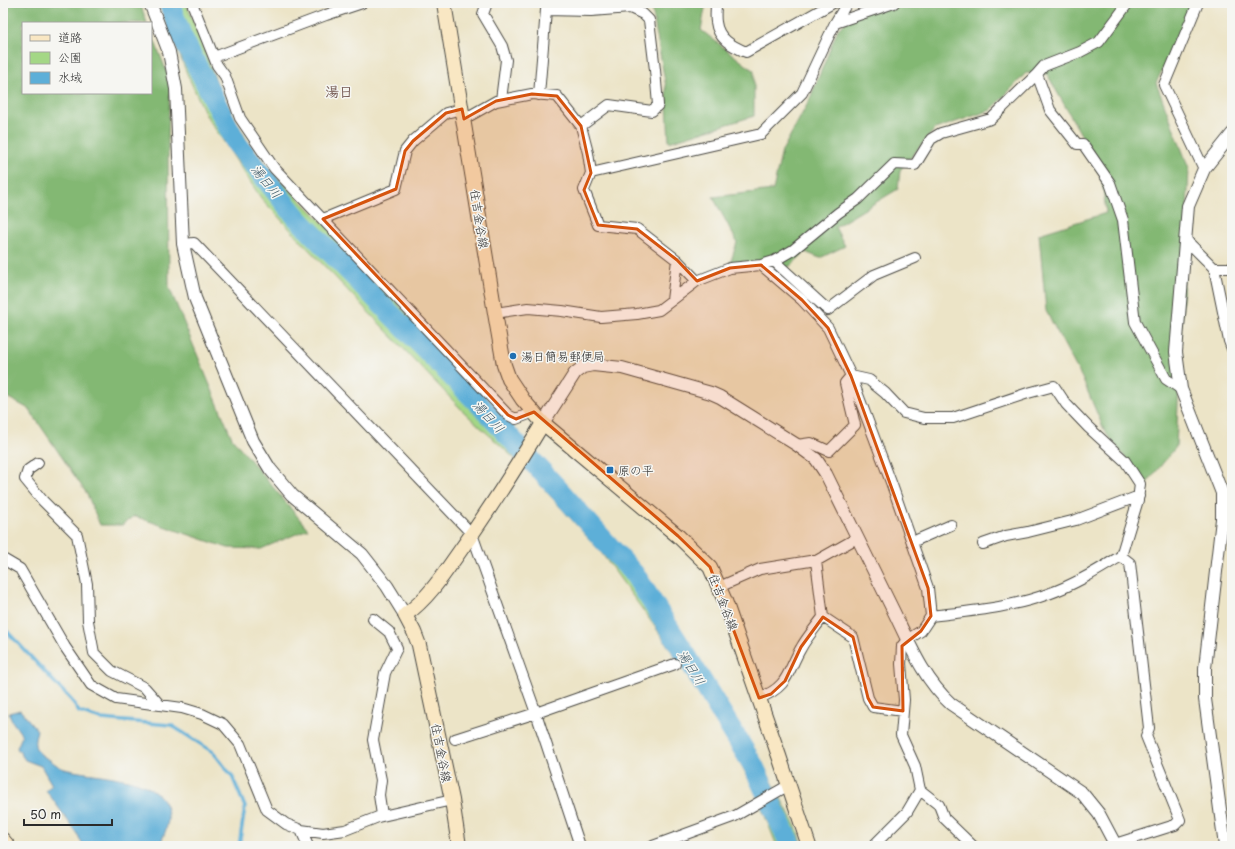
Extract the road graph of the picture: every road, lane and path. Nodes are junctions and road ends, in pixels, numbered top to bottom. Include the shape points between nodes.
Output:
1 (150, 3) edge
2 (192, 3) edge
3 (362, 3) edge
4 (444, 3) edge
5 (487, 3) edge
6 (716, 3) edge
7 (833, 3) edge
8 (848, 3) edge
9 (894, 3) edge
10 (1128, 3) edge
11 (1198, 3) edge
12 (547, 6) edge
13 (835, 23) junction
14 (214, 57) junction
15 (1037, 74) junction
16 (539, 95) junction
17 (501, 100) junction
18 (463, 114) junction
19 (581, 126) junction
20 (1232, 134) edge
21 (1204, 169) junction
22 (591, 173) junction
23 (323, 219) junction
24 (1185, 239) junction
25 (183, 244) junction
26 (915, 258) dead end
27 (677, 260) junction
28 (774, 261) junction
29 (760, 265) junction
30 (1214, 268) junction
31 (1232, 268) edge
32 (697, 281) junction
33 (672, 300) junction
34 (495, 313) junction
35 (1232, 349) edge
36 (851, 376) junction
37 (1181, 389) junction
38 (539, 417) junction
39 (797, 445) junction
40 (38, 463) dead end
41 (1139, 496) junction
42 (951, 525) dead end
43 (472, 534) junction
44 (857, 538) junction
45 (912, 542) junction
46 (983, 544) dead end
47 (1121, 556) junction
48 (3, 559) edge
49 (816, 561) junction
50 (719, 587) junction
51 (405, 615) junction
52 (931, 616) junction
53 (823, 617) junction
54 (374, 619) dead end
55 (908, 639) junction
56 (675, 664) dead end
57 (759, 698) junction
58 (160, 705) junction
59 (903, 711) junction
60 (536, 713) junction
61 (455, 739) dead end
62 (783, 788) junction
63 (920, 790) junction
64 (452, 800) junction
65 (382, 816) junction
66 (301, 830) junction
67 (3, 840) edge
68 (1115, 845) edge
69 (8, 846) edge
70 (308, 846) edge
71 (460, 846) edge
72 (580, 846) edge
73 (656, 846) edge
74 (809, 846) edge
75 (873, 846) edge
76 (973, 846) edge
77 (1226, 846) edge

1 - 25 street via 170,52 176,88
2 - 14 street
3 - 14 street
4 - 18 main road, 住吉金谷線
5 - 17 street via 483,14 502,46 506,60
6 - 7 street via 716,23 720,32 730,45 746,52
8 - 13 street
9 - 13 street
10 - 15 street via 1099,42 1044,66
11 - 21 street via 1164,85
12 - 16 street
12 - 19 street via 592,11 630,8 649,20 658,105 652,111 609,105
13 - 22 street via 802,93 760,134
14 - 23 street via 225,76 240,118 274,168
15 - 28 street via 991,118 941,133 931,139 914,164 894,164 858,199 793,250
15 - 37 street via 1050,110 1077,144 1083,144 1110,183 1123,220 1135,322 1166,379
16 - 17 street
16 - 19 street via 557,96
17 - 18 street
18 - 23 street via 446,113 413,141 405,151 396,189
18 - 34 main road, 住吉金谷線
19 - 22 street
20 - 21 street
21 - 24 street via 1188,206
22 - 27 street via 584,190 598,225 637,230
23 - 38 street via 508,415 516,419
24 - 30 street
24 - 37 street via 1176,352
25 - 43 street via 194,243
25 - 51 street via 195,298 253,441 270,469 292,495 362,554
26 - 28 street via 874,275 828,310
27 - 32 street
27 - 33 street
28 - 29 street
29 - 32 street via 730,268
29 - 36 street via 802,300 828,328
30 - 31 street
30 - 35 street
32 - 33 street
33 - 34 street via 659,310 630,315 601,317 528,308
34 - 38 main road, 住吉金谷線 via 509,379 523,400
36 - 39 street via 845,383 855,425 829,451 811,444
36 - 41 street via 869,380 904,413 924,418 953,418 1054,386 1066,404 1124,462 1140,484
36 - 45 street
37 - 77 street via 1222,493 1221,526 1205,668 1205,699
38 - 39 street via 575,373 583,367 593,365 622,368 711,393 734,404
38 - 43 main road via 530,445
38 - 50 main road, 住吉金谷線 via 699,555 710,567
39 - 44 street via 816,459 826,474
40 - 58 street via 28,470 25,479 77,535 87,584 88,621 94,652 112,671 145,688
41 - 46 street via 1076,520
41 - 47 street
42 - 45 street
43 - 51 main road via 435,586
43 - 60 street
44 - 49 street
44 - 55 street
45 - 52 street via 928,588
47 - 52 street via 1048,594 1002,607
47 - 68 street via 1130,563 1149,728 1146,736 1180,820 1175,825
48 - 58 street via 20,569 65,647 91,685 116,699
49 - 50 street via 760,569
49 - 53 street
50 - 57 main road, 住吉金谷線
51 - 64 main road, 住吉金谷線 via 419,645
52 - 55 street via 921,631
53 - 57 street via 801,647 785,681 771,694
53 - 59 street via 853,637 868,698 873,707
54 - 65 street via 389,632 397,648 385,673 373,740 381,780 379,795
55 - 59 street via 902,646
55 - 68 street via 928,678 951,704 1082,793 1098,814
56 - 60 street
57 - 62 main road, 住吉金谷線
58 - 66 street via 202,714 223,724 240,744 267,810 286,824
59 - 63 street via 901,735 915,766
60 - 61 street
60 - 72 street
62 - 73 street via 735,816
62 - 74 main road, 住吉金谷線
63 - 75 street via 907,812
63 - 76 street via 939,805 944,818
64 - 65 street
64 - 71 main road, 住吉金谷線
65 - 66 street via 345,830 323,833
66 - 70 street
67 - 69 main road

